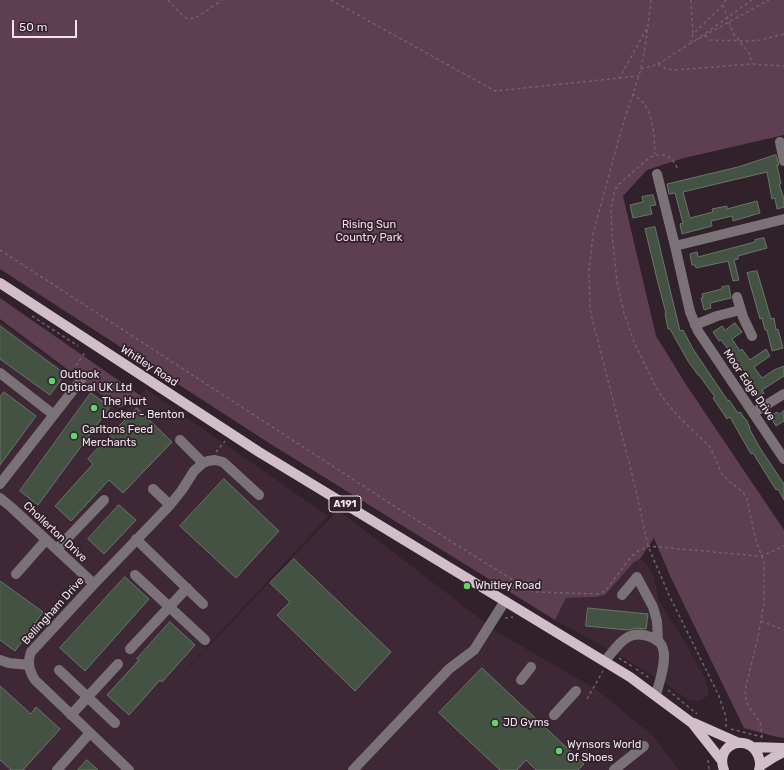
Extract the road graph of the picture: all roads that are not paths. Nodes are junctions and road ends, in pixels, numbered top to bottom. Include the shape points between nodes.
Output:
1 (779, 142) edge
2 (784, 161) edge
3 (657, 174) dead end
4 (784, 220) edge
5 (675, 246) junction
6 (0, 283) edge
7 (737, 297) dead end
8 (740, 310) junction
9 (695, 325) junction
10 (752, 336) dead end
11 (0, 373) edge
12 (82, 380) road end
13 (784, 394) edge
14 (754, 413) junction
15 (54, 415) junction
16 (180, 440) dead end
17 (784, 459) edge
18 (205, 462) junction
19 (0, 484) edge
20 (153, 489) dead end
21 (259, 495) dead end
22 (0, 498) edge
23 (104, 500) dead end
24 (170, 505) junction
25 (46, 540) junction
26 (136, 540) junction
27 (56, 549) junction
28 (16, 574) dead end
29 (135, 575) dead end
30 (94, 584) junction
31 (187, 588) junction
32 (622, 595) dead end
33 (505, 601) junction
34 (203, 604) dead end
35 (170, 607) junction
36 (206, 640) dead end
37 (658, 640) junction
38 (130, 649) dead end
39 (0, 660) edge
40 (118, 664) dead end
41 (29, 665) junction
42 (605, 665) junction
43 (531, 666) dead end
44 (59, 670) dead end
45 (521, 680) dead end
46 (576, 691) dead end
47 (656, 695) junction
48 (88, 697) junction
49 (71, 715) junction
50 (554, 715) dead end
51 (115, 723) dead end
52 (692, 723) junction
53 (90, 733) junction
54 (739, 743) junction
55 (644, 746) dead end
56 (753, 747) junction
57 (784, 748) edge
58 (784, 752) edge
59 (722, 767) edge
60 (759, 768) edge
61 (57, 770) edge
62 (129, 770) edge
63 (353, 770) edge
64 (614, 770) edge

1 - 2 street
3 - 5 street, Moor Edge Drive
4 - 5 street
5 - 9 street, Moor Edge Drive
6 - 33 main road, Whitley Road / A191 via 260,452
7 - 8 street
8 - 9 street
8 - 10 street
9 - 14 street, Moor Edge Drive
11 - 15 street
12 - 15 street
13 - 14 street
14 - 17 street, Moor Edge Drive
15 - 19 street
16 - 18 street
18 - 21 street via 222,462
18 - 24 street, Bellingham Drive via 194,471
20 - 24 street
22 - 25 street, Chollerton Drive
23 - 27 street
24 - 26 street, Bellingham Drive
25 - 27 street, Chollerton Drive
25 - 28 street
26 - 30 street, Bellingham Drive
26 - 31 street
27 - 30 street, Chollerton Drive
29 - 35 street
30 - 41 street, Bellingham Drive via 34,649 29,656
31 - 34 street
31 - 35 street
32 - 37 street via 637,577 653,607
33 - 42 main road, Whitley Road / A191
33 - 63 street via 474,650 449,669
35 - 36 street
35 - 38 street
37 - 42 street via 640,634 631,635 624,639
37 - 47 street via 663,649 664,660
39 - 41 street via 9,664
40 - 48 street
41 - 49 street via 35,680
42 - 47 main road, Whitley Road / A191
43 - 45 street
44 - 48 street
46 - 50 street
47 - 52 main road, Whitley Road / A191
48 - 49 street
48 - 51 street
49 - 53 street
52 - 54 main road, Whitley Road / A191 via 725,732
52 - 59 main road, Whitley Road / A191
53 - 61 street
53 - 62 street
54 - 56 main road, A191
54 - 59 main road, A191 via 726,748
55 - 64 street
56 - 57 main road
56 - 60 main road via 759,757
58 - 60 main road

